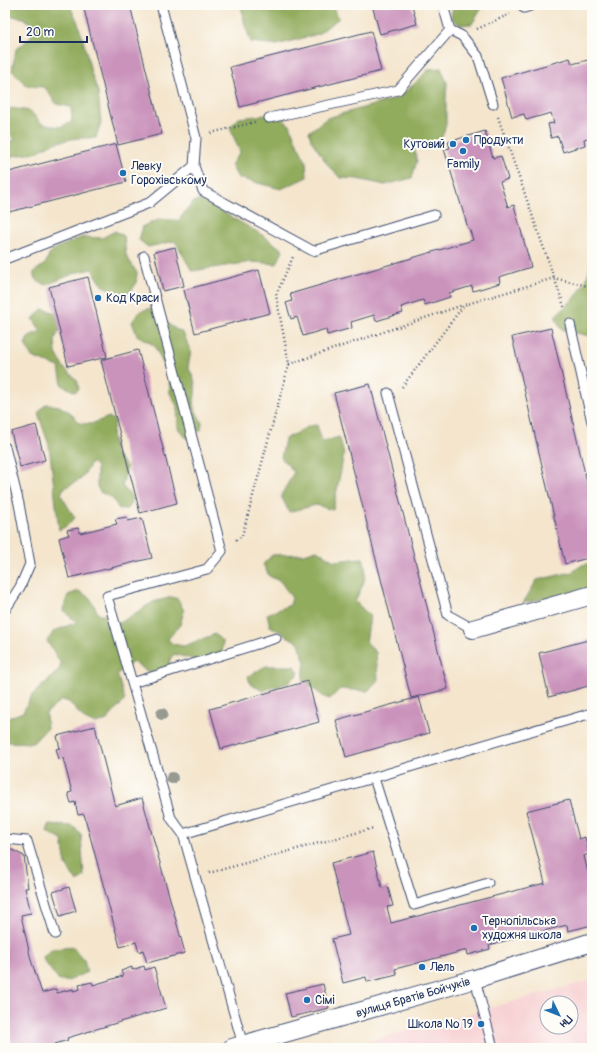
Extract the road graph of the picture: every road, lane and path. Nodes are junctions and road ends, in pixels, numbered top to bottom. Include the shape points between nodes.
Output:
1 (161, 5) edge
2 (443, 5) edge
3 (528, 6) edge
4 (450, 30) junction
5 (462, 36) junction
6 (493, 104) joint
7 (269, 118) dead end
8 (249, 123) dead end
9 (196, 138) junction
10 (194, 166) junction
11 (434, 215) dead end
12 (299, 243) junction
13 (144, 256) dead end
14 (5, 259) edge
15 (554, 278) junction
16 (592, 287) edge
17 (464, 305) junction
18 (570, 324) joint
19 (289, 364) junction
20 (389, 397) joint
21 (592, 422) edge
22 (5, 448) edge
23 (222, 551) junction
24 (592, 595) edge
25 (5, 610) edge
26 (473, 629) joint
27 (276, 638) dead end
28 (132, 683) junction
29 (592, 713) edge
30 (374, 778) junction
31 (388, 824) junction
32 (183, 834) junction
33 (5, 839) edge
34 (195, 877) junction
35 (488, 883) dead end
36 (55, 934) dead end
37 (592, 942) edge
38 (475, 979) junction
39 (238, 1046) edge
40 (493, 1048) edge

1 - 9 lane
2 - 4 lane
3 - 5 path
4 - 5 lane
4 - 7 lane via 398,90
5 - 6 lane via 478,56
6 - 15 path
8 - 9 path
9 - 10 lane
10 - 12 lane via 203,192
10 - 14 lane via 149,203
11 - 12 lane via 313,251
12 - 19 path via 276,294
13 - 23 lane
15 - 16 path
15 - 17 path
15 - 18 path
17 - 19 path
17 - 20 path
18 - 21 lane
19 - 23 path via 242,536
20 - 26 lane via 448,615
22 - 25 lane via 30,564 20,587
23 - 28 lane via 208,570 107,596
24 - 26 street
27 - 28 lane
28 - 32 lane via 171,818
29 - 30 lane
30 - 31 lane
30 - 32 lane
31 - 34 path
31 - 35 lane via 414,904
32 - 34 lane
33 - 36 lane via 28,841
34 - 39 lane
37 - 38 street, вулиця Братів Бойчуків
38 - 39 street, вулиця Братів Бойчуків
38 - 40 lane

